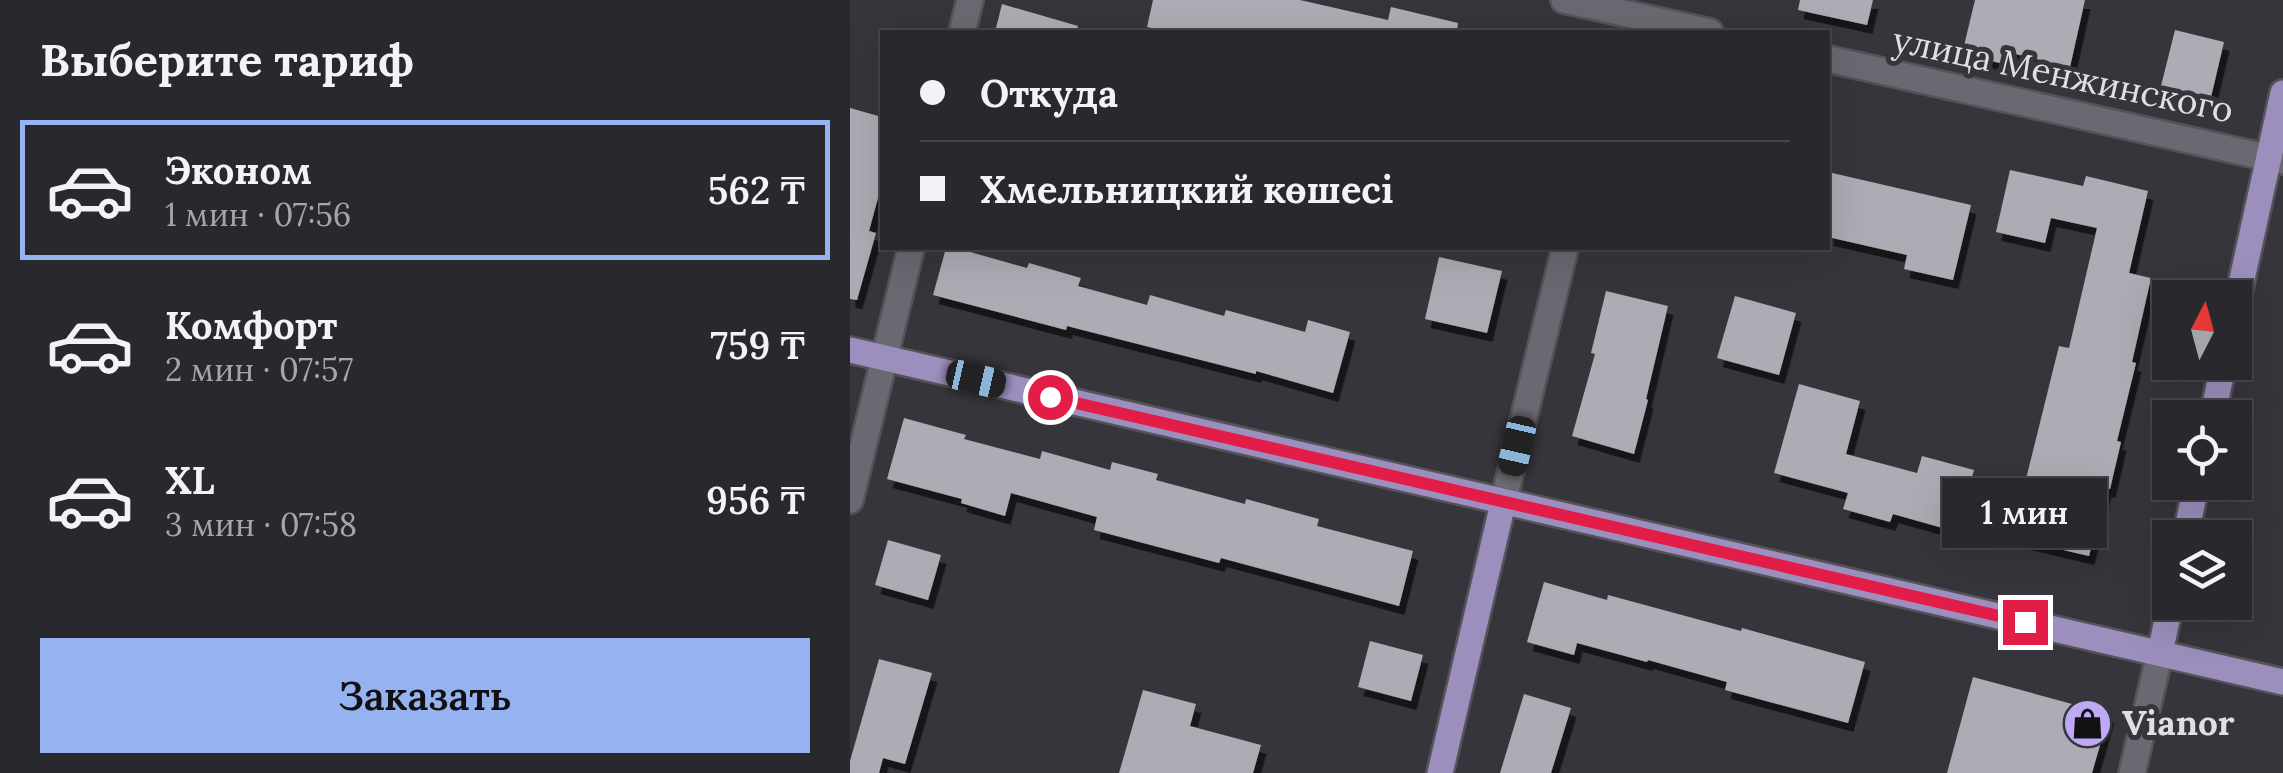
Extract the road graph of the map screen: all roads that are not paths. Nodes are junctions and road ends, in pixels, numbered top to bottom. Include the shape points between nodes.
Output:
1 (970, 0) edge
2 (1564, 0) edge
3 (1622, 15) edge
4 (962, 30) edge
5 (1700, 30) edge
6 (1830, 58) edge
7 (2283, 93) edge
8 (2276, 158) edge
9 (911, 250) edge
10 (1565, 250) edge
11 (2243, 280) edge
12 (850, 350) edge
13 (885, 357) junction
14 (850, 500) edge
15 (1504, 503) junction
16 (2167, 620) edge
17 (2160, 653) junction
18 (2283, 682) edge
19 (1440, 773) edge
20 (2132, 773) edge

1 - 4 street
2 - 3 street
3 - 5 street
6 - 8 street, улица Менжинского
7 - 8 main road
8 - 11 main road
9 - 13 street
10 - 15 street
12 - 13 main road
13 - 14 street
13 - 15 main road
15 - 17 main road
15 - 19 main road
16 - 17 main road
17 - 18 main road
17 - 20 street

